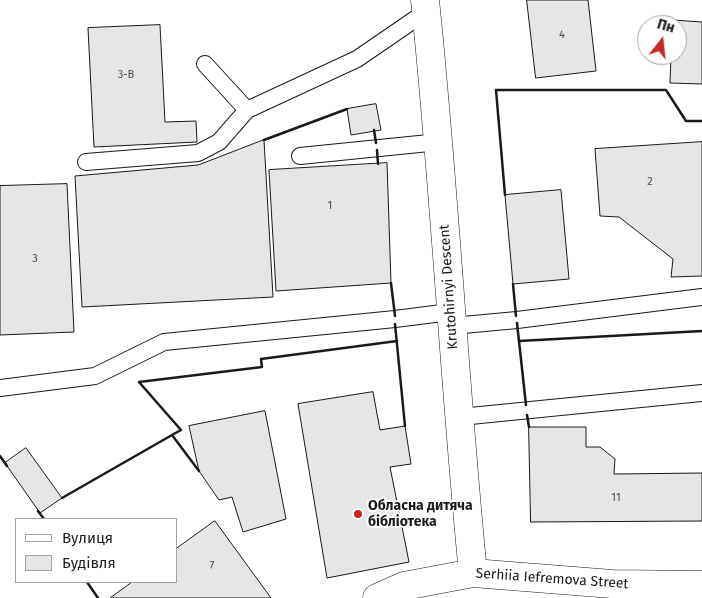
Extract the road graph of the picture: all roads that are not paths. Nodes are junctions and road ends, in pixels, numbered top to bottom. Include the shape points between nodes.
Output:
1 (426, 5) edge
2 (204, 64) dead end
3 (247, 110) junction
4 (439, 142) junction
5 (300, 156) dead end
6 (86, 162) dead end
7 (702, 297) edge
8 (451, 319) junction
9 (0, 388) edge
10 (702, 393) edge
11 (460, 417) junction
12 (473, 573) junction
13 (702, 585) edge
14 (613, 591) edge
15 (377, 598) edge

1 - 3 lane via 357,59
1 - 4 street, Krutohirnyi Descent
2 - 3 lane
3 - 6 lane via 218,142 198,153
4 - 5 lane
4 - 8 street, Krutohirnyi Descent
7 - 8 lane via 517,320
8 - 9 lane via 395,319 164,342 95,376
8 - 11 street, Krutohirnyi Descent
10 - 11 lane
11 - 12 street, Krutohirnyi Descent
12 - 14 street, Serhiia Iefremova Street
12 - 15 street, Serhiia Iefremova Street via 404,586
13 - 14 street, Serhiia Iefremova Street

